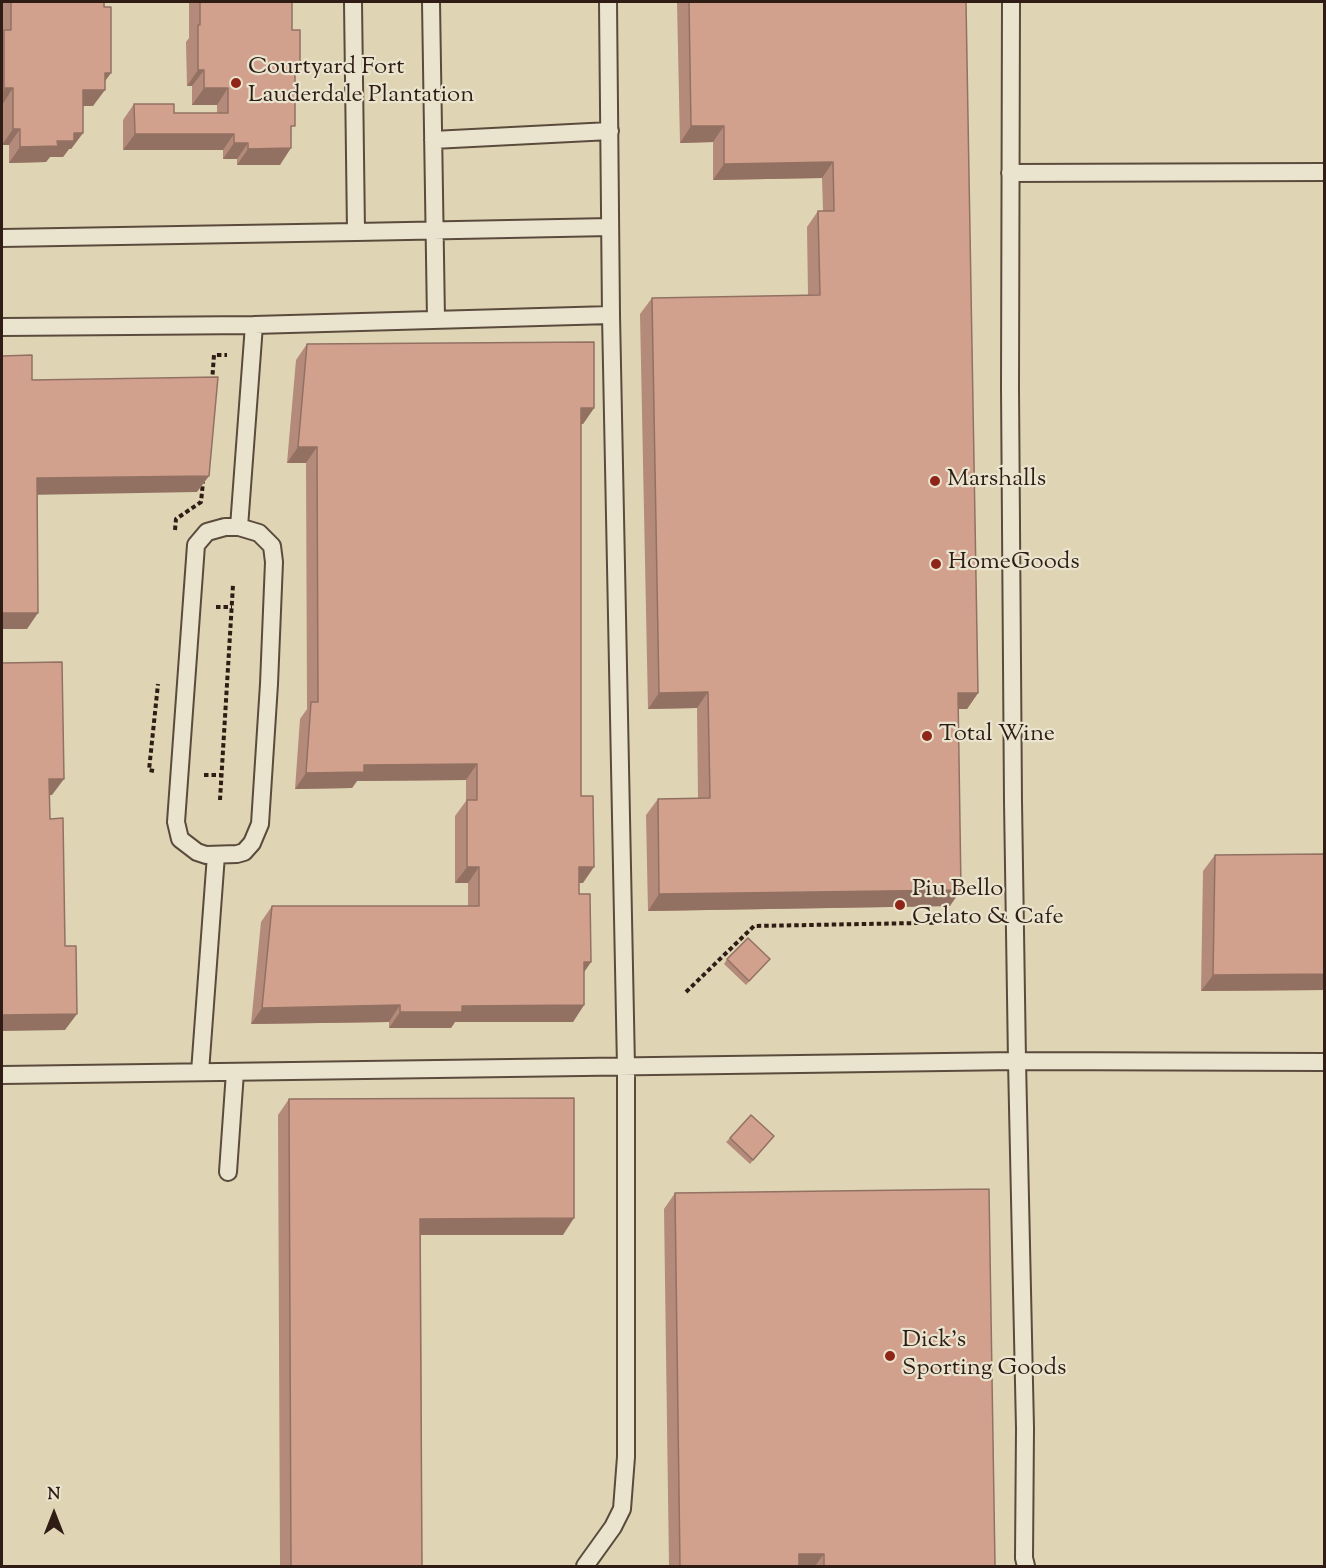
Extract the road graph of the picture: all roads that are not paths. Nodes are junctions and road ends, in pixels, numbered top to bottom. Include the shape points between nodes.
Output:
1 (353, 2) edge
2 (431, 2) edge
3 (608, 2) edge
4 (1011, 2) edge
5 (610, 131) junction
6 (433, 140) junction
7 (1324, 172) edge
8 (1010, 174) junction
9 (610, 227) junction
10 (435, 230) junction
11 (356, 232) junction
12 (2, 238) edge
13 (611, 315) junction
14 (436, 320) junction
15 (254, 325) junction
16 (2, 327) edge
17 (239, 527) junction
18 (216, 855) junction
19 (1017, 1061) junction
20 (1324, 1062) edge
21 (626, 1067) junction
22 (200, 1072) junction
23 (235, 1072) junction
24 (2, 1075) edge
25 (228, 1172) dead end
26 (585, 1566) edge
27 (1026, 1566) edge

1 - 11 lane
2 - 6 lane
3 - 5 lane
4 - 8 lane
5 - 6 lane
5 - 9 lane
6 - 10 lane
7 - 8 lane
8 - 19 lane
9 - 10 lane
9 - 13 lane
10 - 11 lane
10 - 14 lane
11 - 12 lane
13 - 14 lane
13 - 21 lane
14 - 15 lane
15 - 16 lane
15 - 17 lane
17 - 18 lane via 259,533 272,546 274,562 260,824 244,852
17 - 18 lane via 207,532 196,545 185,689 176,822 180,839 189,847
18 - 22 lane
19 - 20 lane
19 - 21 lane
19 - 27 lane
21 - 23 lane
21 - 26 lane via 623,1501 613,1527
22 - 23 lane
22 - 24 lane
23 - 25 lane

